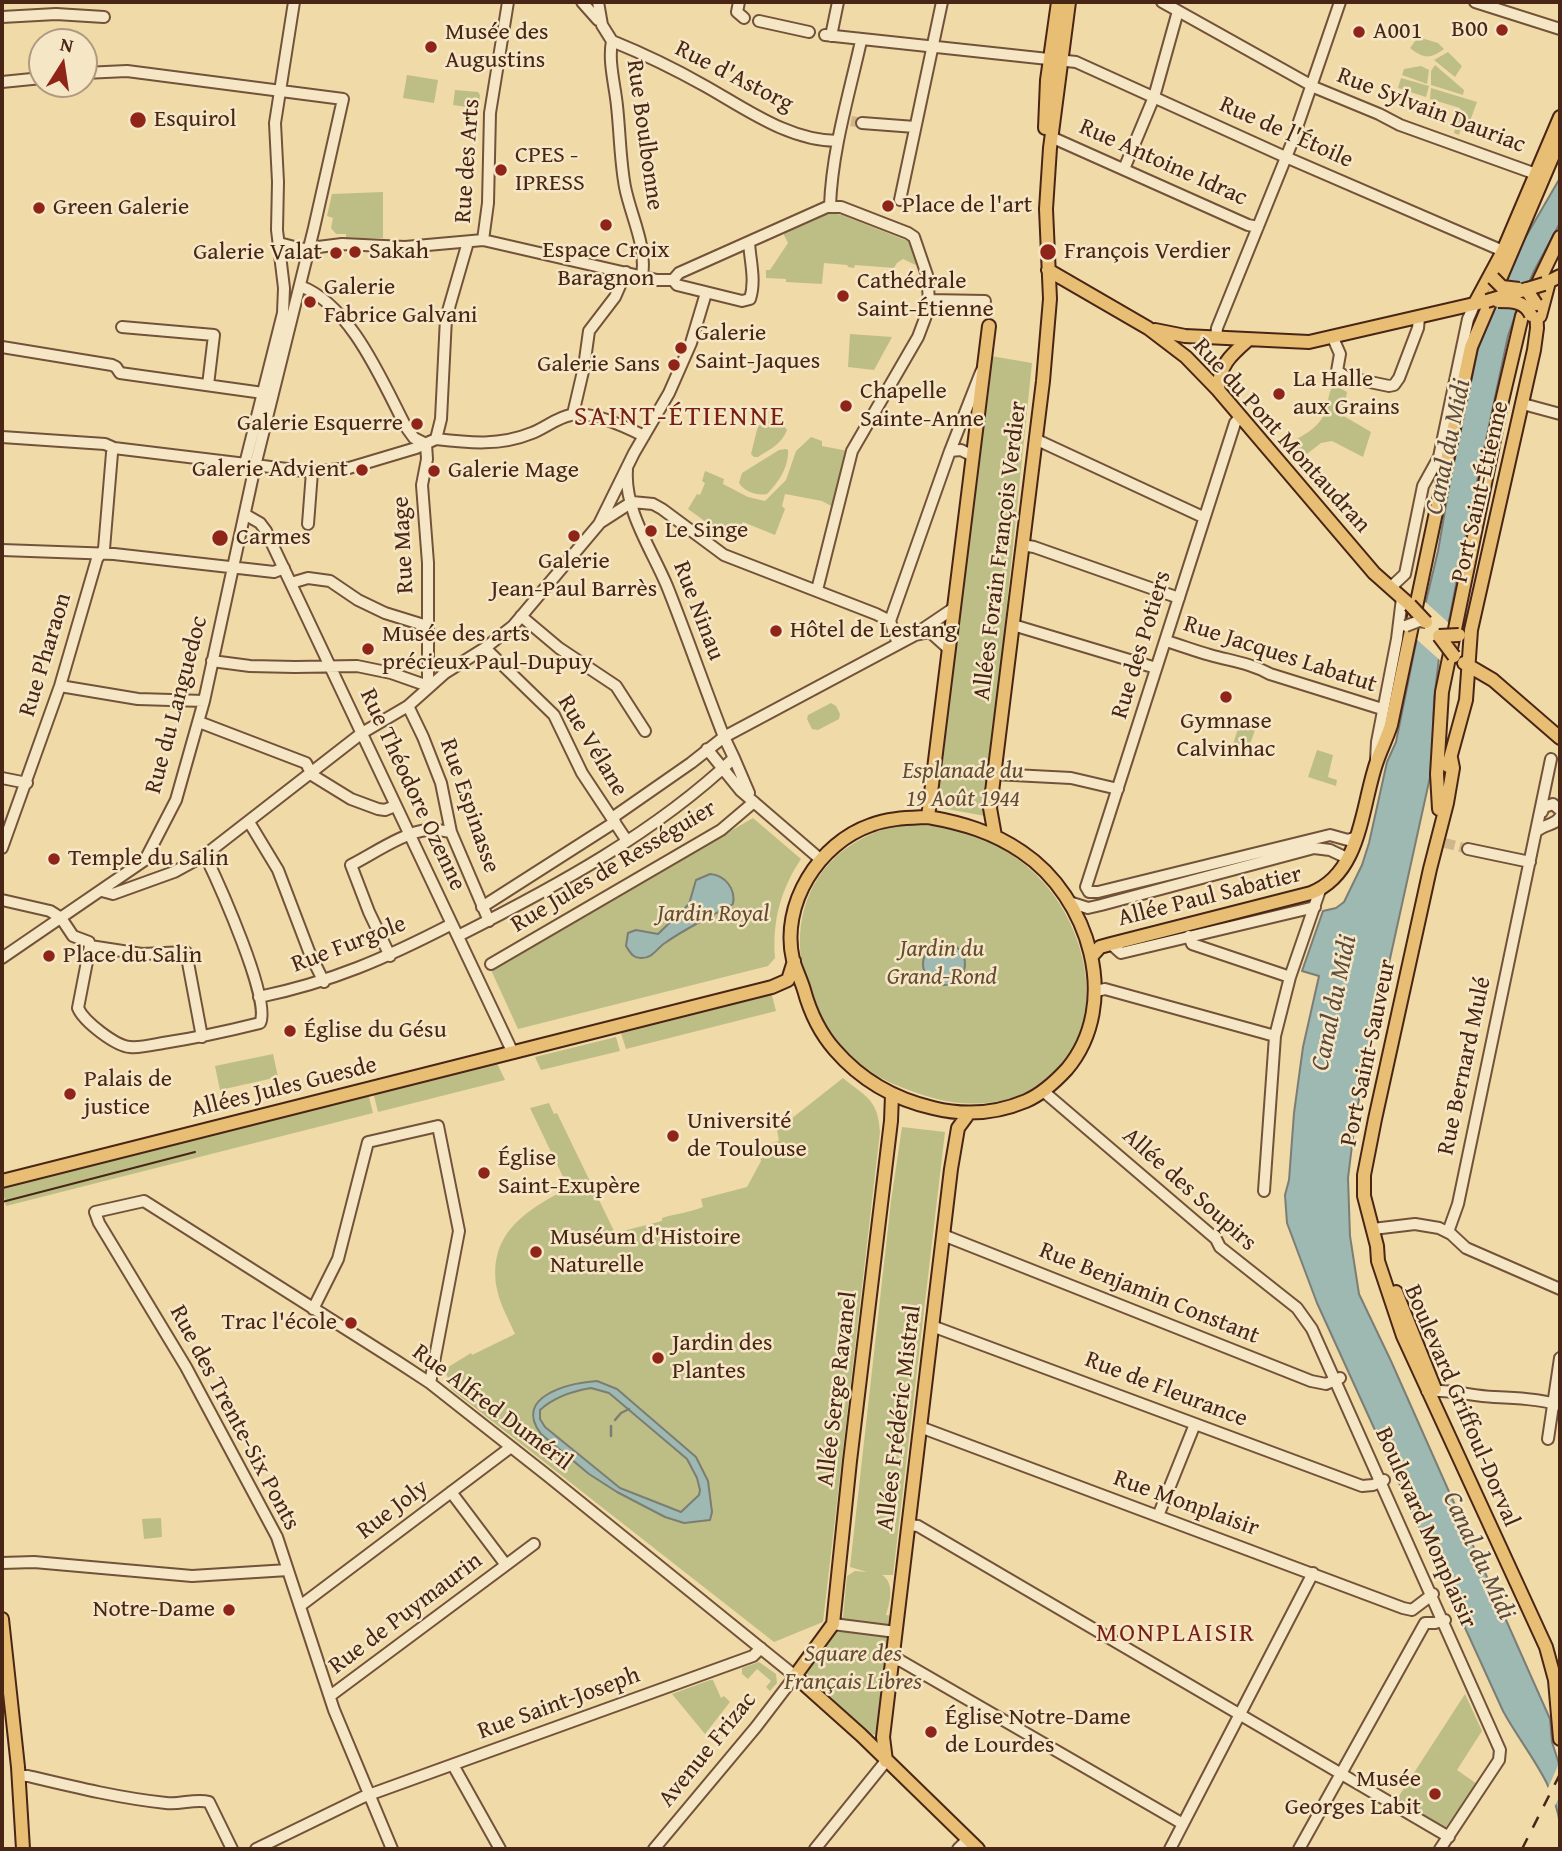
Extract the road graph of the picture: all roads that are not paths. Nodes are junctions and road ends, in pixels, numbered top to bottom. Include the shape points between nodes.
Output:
1 (294, 2) edge
2 (508, 2) edge
3 (838, 2) edge
4 (942, 2) edge
5 (1058, 2) edge
6 (1069, 2) edge
7 (1161, 2) edge
8 (1340, 2) edge
9 (1475, 2) edge
10 (591, 3) edge
11 (1178, 11) junction
12 (2, 17) edge
13 (104, 17) dead end
14 (759, 21) dead end
15 (1560, 29) edge
16 (809, 32) dead end
17 (612, 41) junction
18 (861, 41) junction
19 (931, 47) junction
20 (1056, 60) junction
21 (98, 72) edge
22 (28, 79) edge
23 (2, 82) edge
24 (1312, 85) junction
25 (279, 90) junction
26 (1154, 97) junction
27 (1560, 117) edge
28 (852, 121) junction
29 (915, 127) junction
30 (1051, 137) junction
31 (1560, 139) edge
32 (838, 141) junction
33 (1287, 157) junction
34 (1124, 169) junction
35 (1536, 174) junction
36 (900, 200) dead end
37 (830, 206) junction
38 (1258, 227) junction
39 (1560, 237) edge
40 (483, 240) junction
41 (468, 242) junction
42 (749, 242) junction
43 (279, 243) junction
44 (1046, 247) junction
45 (309, 248) junction
46 (1503, 251) junction
47 (1560, 266) edge
48 (1048, 270) junction
49 (626, 272) junction
50 (1492, 274) junction
51 (644, 277) junction
52 (1550, 278) edge
53 (674, 279) junction
54 (300, 286) junction
55 (1526, 289) junction
56 (706, 293) junction
57 (929, 300) junction
58 (985, 301) dead end
59 (1481, 302) junction
60 (1534, 310) junction
61 (1419, 318) junction
62 (989, 326) dead end
63 (122, 327) dead end
64 (1148, 328) junction
65 (1537, 328) junction
66 (1216, 338) junction
67 (1333, 338) junction
68 (1248, 340) junction
69 (2, 347) edge
70 (984, 367) junction
71 (208, 385) junction
72 (1218, 390) junction
73 (263, 393) junction
74 (1522, 404) junction
75 (573, 414) junction
76 (1560, 414) edge
77 (1240, 417) junction
78 (644, 436) junction
79 (2, 437) edge
80 (1035, 439) junction
81 (431, 441) junction
82 (114, 448) junction
83 (950, 451) junction
84 (973, 456) junction
85 (250, 465) junction
86 (628, 467) junction
87 (312, 472) junction
88 (632, 502) junction
89 (246, 515) junction
90 (1203, 517) junction
91 (308, 524) dead end
92 (599, 524) junction
93 (1022, 545) junction
94 (2, 550) edge
95 (100, 553) junction
96 (234, 568) junction
97 (284, 568) junction
98 (291, 583) junction
99 (1390, 588) junction
100 (817, 590) junction
101 (1179, 598) junction
102 (1406, 602) junction
103 (954, 608) junction
104 (521, 616) junction
105 (890, 621) junction
106 (1426, 622) junction
107 (1013, 625) junction
108 (427, 626) junction
109 (1465, 633) junction
110 (915, 635) junction
111 (1439, 636) junction
112 (1397, 639) junction
113 (1166, 641) junction
114 (898, 644) junction
115 (485, 648) junction
116 (949, 649) junction
117 (212, 661) junction
118 (427, 666) junction
119 (1469, 666) junction
120 (332, 667) junction
121 (1156, 668) junction
122 (445, 673) junction
123 (60, 686) junction
124 (428, 686) junction
125 (204, 701) junction
126 (408, 706) junction
127 (1382, 709) junction
128 (199, 722) junction
129 (645, 731) dead end
130 (362, 733) junction
131 (724, 737) junction
132 (1560, 738) edge
133 (707, 749) junction
134 (734, 758) junction
135 (1451, 758) junction
136 (1551, 759) dead end
137 (1376, 762) junction
138 (722, 769) junction
139 (310, 772) junction
140 (994, 774) junction
141 (2, 778) edge
142 (27, 783) junction
143 (1118, 789) junction
144 (754, 802) junction
145 (396, 806) junction
146 (1439, 809) junction
147 (1560, 810) edge
148 (1542, 811) junction
149 (928, 817) junction
150 (1560, 817) edge
151 (613, 820) junction
152 (249, 822) junction
153 (451, 832) junction
154 (1536, 832) junction
155 (4, 833) edge
156 (410, 835) junction
157 (995, 836) junction
158 (1357, 837) junction
159 (627, 841) junction
160 (1439, 842) junction
161 (2, 848) edge
162 (1468, 849) tunnel mouth
163 (205, 855) junction
164 (1347, 858) junction
165 (820, 859) junction
166 (1530, 862) junction
167 (1154, 885) junction
168 (1086, 887) joint
169 (1320, 890) junction
170 (102, 891) junction
171 (2, 900) edge
172 (1069, 902) junction
173 (482, 907) junction
174 (1315, 907) junction
175 (61, 918) junction
176 (489, 921) junction
177 (452, 924) junction
178 (458, 936) junction
179 (1189, 936) junction
180 (1111, 944) junction
181 (90, 946) junction
182 (390, 956) junction
183 (1092, 956) junction
184 (2, 958) edge
185 (794, 961) junction
186 (491, 964) dead end
187 (1290, 977) junction
188 (324, 982) junction
189 (780, 985) junction
190 (1096, 991) junction
191 (259, 997) junction
192 (806, 1001) junction
193 (1275, 1036) junction
194 (202, 1037) junction
195 (513, 1053) junction
196 (1043, 1091) junction
197 (892, 1095) junction
198 (970, 1113) junction
199 (2, 1181) edge
200 (1264, 1191) dead end
201 (94, 1212) joint
202 (1373, 1229) junction
203 (1448, 1232) junction
204 (943, 1235) junction
205 (1377, 1246) joint
206 (1560, 1289) edge
207 (313, 1309) junction
208 (1307, 1320) joint
209 (932, 1326) junction
210 (1560, 1358) edge
211 (1338, 1379) junction
212 (430, 1383) junction
213 (1431, 1391) junction
214 (1557, 1404) edge
215 (1195, 1424) junction
216 (920, 1427) junction
217 (1548, 1439) dead end
218 (511, 1447) junction
219 (1383, 1481) junction
220 (451, 1492) junction
221 (1158, 1516) junction
222 (909, 1525) junction
223 (534, 1544) dead end
224 (2, 1563) edge
225 (506, 1564) junction
226 (288, 1570) junction
227 (1313, 1573) junction
228 (1432, 1596) junction
229 (300, 1606) junction
230 (1419, 1606) junction
231 (1443, 1620) junction
232 (1425, 1623) junction
233 (833, 1624) junction
234 (2, 1626) edge
235 (896, 1632) junction
236 (761, 1648) junction
237 (893, 1660) junction
238 (1560, 1669) edge
239 (795, 1676) junction
240 (330, 1696) junction
241 (1240, 1714) junction
242 (884, 1732) junction
243 (861, 1735) junction
244 (1560, 1738) edge
245 (886, 1761) junction
246 (453, 1765) junction
247 (1341, 1773) junction
248 (18, 1776) junction
249 (370, 1796) junction
250 (1183, 1824) junction
251 (1449, 1837) junction
252 (968, 1839) junction
253 (23, 1849) edge
254 (232, 1849) edge
255 (256, 1849) edge
256 (392, 1849) edge
257 (500, 1849) edge
258 (654, 1849) edge
259 (815, 1849) edge
260 (958, 1849) edge
261 (978, 1849) edge
262 (1170, 1849) edge
263 (1299, 1849) edge
264 (1440, 1849) edge

1 - 25 street
2 - 40 street, Rue des Arts via 490,113
3 - 18 street, Rue de l'Étoile via 828,36
4 - 19 street
5 - 20 main road
6 - 20 main road
7 - 11 street, Rue Sylvain Dauriac
8 - 24 street
9 - 15 street
10 - 17 street, Rue Boulbonne
11 - 24 street, Rue Sylvain Dauriac
11 - 26 street
12 - 13 street via 56,13
14 - 16 street
17 - 32 street, Rue d'Astorg via 705,85 765,121
17 - 51 street, Rue Boulbonne via 620,151
18 - 19 street, Rue de l'Étoile
18 - 28 street
19 - 20 street, Rue de l'Étoile
19 - 29 street
20 - 26 street, Rue de l'Étoile via 1082,65
20 - 30 main road
20 - 44 main road via 1044,150 1042,225
21 - 25 street via 121,70
22 - 23 street
24 - 33 street
24 - 35 street, Rue Sylvain Dauriac via 1400,125
25 - 43 street via 275,122
25 - 45 street via 343,99
26 - 33 street, Rue de l'Étoile
26 - 34 street
27 - 35 main road
28 - 29 street
28 - 32 street
29 - 36 street
30 - 34 street, Rue Antoine Idrac
30 - 44 main road
31 - 137 main road, Port Saint-Étienne via 1471,347 1391,726
32 - 37 street
33 - 38 street
33 - 46 street, Rue de l'Étoile
34 - 38 street, Rue Antoine Idrac
35 - 46 main road
37 - 42 street
37 - 57 street via 908,233 922,255
38 - 66 street
39 - 52 main road
40 - 41 street
40 - 49 street
41 - 45 street
41 - 81 street, Rue Mage via 446,318 441,419
42 - 53 street
42 - 56 street via 750,299
43 - 45 street
43 - 73 street via 284,288 281,325
44 - 48 main road, Allées Forain François Verdier
45 - 54 street
46 - 50 main road
47 - 52 main road
48 - 64 main road
48 - 80 main road, Allées Forain François Verdier via 1050,299
49 - 51 street
49 - 75 street via 615,297 587,336
50 - 55 main road, bridge via 1502,287
50 - 59 main road
51 - 53 street
52 - 55 main road, bridge
52 - 65 main road, Port Saint-Étienne
52 - 146 main road via 1519,324 1442,692
53 - 56 street via 677,285
54 - 81 street via 316,292 345,322 406,427 414,438
54 - 85 street
55 - 59 main road, bridge
55 - 60 main road, bridge
56 - 78 street via 682,364
57 - 58 street
57 - 100 street via 918,337 852,451
59 - 60 main road, bridge via 1518,302
59 - 61 main road
59 - 99 street, Port Saint-Étienne via 1468,319 1439,457 1423,486 1405,573
60 - 65 main road, Port Saint-Étienne
61 - 67 main road
61 - 67 street via 1394,385 1346,377 1337,371 1340,354
62 - 70 main road, Allées Forain François Verdier
63 - 71 street via 214,335
64 - 66 main road
64 - 72 main road, Rue du Pont Montaudran
65 - 74 main road, Port Saint-Étienne
66 - 68 main road
67 - 68 main road
68 - 72 main road via 1224,363
69 - 71 street via 116,367 120,373
70 - 83 street, Allées Forain François Verdier
70 - 84 main road, Allées Forain François Verdier
71 - 73 street
72 - 77 main road, Rue du Pont Montaudran
73 - 85 street
74 - 76 street
74 - 109 main road, Port Saint-Étienne
75 - 78 street via 609,421
75 - 81 street via 505,441
77 - 90 street, Rue des Potiers
77 - 99 main road, Rue du Pont Montaudran
78 - 86 street
79 - 82 street via 106,443
80 - 90 street
80 - 93 main road, Allées Forain François Verdier
81 - 87 street via 349,468
81 - 108 street, Rue Mage via 422,485
82 - 85 street
82 - 95 street, Rue Pharaon
83 - 84 street
83 - 105 street, Allées Forain François Verdier
84 - 103 main road, Allées Forain François Verdier
85 - 87 street
85 - 89 street, Rue du Languedoc
86 - 88 street, Rue Ninau
86 - 92 street
87 - 91 street
88 - 92 street
88 - 100 street via 662,509 724,555
88 - 131 street, Rue Ninau
89 - 96 street, Rue du Languedoc
89 - 97 street, Rue Théodore Ozenne via 266,531
90 - 101 street, Rue des Potiers
92 - 104 street
93 - 101 street
93 - 107 main road, Allées Forain François Verdier
94 - 95 street
95 - 96 street
95 - 123 street, Rue Pharaon
96 - 97 street via 274,572
96 - 117 street, Rue du Languedoc
97 - 98 street, Rue Théodore Ozenne
98 - 108 street via 308,578 330,582 385,613
98 - 120 street, Rue Théodore Ozenne
99 - 102 main road, Rue du Pont Montaudran
100 - 105 street
101 - 113 street, Rue des Potiers
102 - 106 main road, Rue du Pont Montaudran, bridge
102 - 112 street
103 - 110 street
103 - 116 main road, Allées Forain François Verdier
104 - 115 street
104 - 129 street via 549,641 616,686
105 - 114 street
106 - 111 main road, Rue du Pont Montaudran, bridge
106 - 112 street, bridge via 1406,626
107 - 121 street
107 - 140 main road, Allées Forain François Verdier
108 - 118 street, Rue Mage
109 - 111 main road, bridge
109 - 119 main road, Port Saint-Étienne
110 - 114 street
110 - 116 street via 930,632
111 - 119 main road, Rue du Pont Montaudran, bridge via 1454,656
112 - 127 street
113 - 121 street, Rue des Potiers
113 - 127 street, Rue Jacques Labatut
114 - 131 street
115 - 122 street
115 - 151 street, Rue Vélane via 554,715 573,758
116 - 149 main road, Allées Forain François Verdier
117 - 120 street
117 - 125 street, Rue du Languedoc
118 - 122 street via 430,671
118 - 124 street, Rue Mage
119 - 132 main road, Rue du Pont Montaudran via 1493,680
119 - 135 main road, Port Saint-Sauveur
120 - 124 street via 367,667
120 - 130 street, Rue Théodore Ozenne
121 - 143 street, Rue des Potiers
122 - 124 street
123 - 125 street via 138,699
123 - 142 street, Rue Pharaon
124 - 126 street
125 - 128 street, Rue du Languedoc
126 - 130 street
126 - 153 street, Rue Espinasse via 441,783
127 - 137 street
128 - 139 street via 306,763
128 - 170 street, Rue du Languedoc via 183,782 158,838 145,860
130 - 139 street
130 - 145 street, Rue Théodore Ozenne
131 - 133 street
131 - 134 street, Rue Ninau
133 - 138 street
133 - 151 street
134 - 138 street
134 - 144 street, Rue Ninau
135 - 146 main road, Port Saint-Sauveur
135 - 160 main road, Port Saint-Sauveur
136 - 148 street, Rue Bernard Mulé
137 - 158 main road
138 - 144 street
138 - 159 street
139 - 145 street via 362,803 385,810
139 - 152 street
140 - 143 street via 1071,778
140 - 157 main road, Allées Forain François Verdier via 990,813
141 - 142 street
142 - 155 street, Rue Pharaon
143 - 168 street, Rue des Potiers
144 - 165 street
144 - 186 street, Rue Jules de Rességuier via 721,830
145 - 156 street, Rue Théodore Ozenne
146 - 160 main road, Port Saint-Sauveur
147 - 148 street via 1553,804
148 - 154 street, Rue Bernard Mulé
149 - 157 main road
149 - 165 main road via 870,825
150 - 154 street
151 - 159 street, Rue Vélane
151 - 173 street
152 - 163 street
152 - 188 street via 278,870
153 - 156 street via 427,830
153 - 173 street, Rue Espinasse
154 - 166 street, Rue Bernard Mulé
155 - 161 street, Rue Pharaon
156 - 177 street, Rue Théodore Ozenne
156 - 182 street via 351,865
157 - 172 main road via 1023,852
158 - 164 main road
158 - 167 street, Allée Paul Sabatier via 1348,840 1330,835
159 - 176 street
160 - 202 main road, Port Saint-Sauveur via 1364,1175
162 - 166 street
163 - 170 street via 174,872 113,894
163 - 191 street via 235,922
164 - 167 street, Allée Paul Sabatier via 1314,848
164 - 169 main road via 1334,879
165 - 185 main road via 794,916
166 - 203 street, Rue Bernard Mulé via 1458,1205
167 - 168 street, Allée Paul Sabatier via 1098,892
167 - 172 street, Allée Paul Sabatier via 1088,908
169 - 174 street
169 - 180 main road, Allée Paul Sabatier
170 - 175 street, Rue du Languedoc
171 - 175 street
172 - 183 main road
173 - 176 street, Rue Espinasse
174 - 179 street, Allée Paul Sabatier
174 - 187 street
175 - 181 street via 73,936
175 - 184 street, Rue du Languedoc
176 - 178 street
177 - 178 street, Rue Théodore Ozenne
177 - 182 street, Rue Furgole
178 - 195 street, Rue Théodore Ozenne
179 - 180 street, Allée Paul Sabatier via 1121,953
179 - 187 street via 1192,944
180 - 183 main road, Allée Paul Sabatier
181 - 194 street via 142,954 186,953
181 - 194 street via 78,1009 94,1026 134,1048
182 - 188 street, Rue Furgole
183 - 190 main road
185 - 189 main road via 788,980
185 - 192 main road
187 - 193 street
188 - 191 street, Rue Furgole
189 - 192 main road via 796,990
189 - 195 main road, Allées Jules Guesde
190 - 193 street via 1105,989
190 - 196 main road via 1083,1044
191 - 194 street via 260,1023
192 - 197 main road via 835,1050
193 - 200 street
195 - 199 main road, Allées Jules Guesde
196 - 198 main road via 1002,1110
196 - 208 street, Allée des Soupirs
197 - 198 main road
197 - 233 main road, Allée Serge Ravanel
198 - 204 main road, Allées Frédéric Mistral via 956,1133
201 - 207 street, Rue Alfred Duméril via 144,1201
201 - 226 street, Rue des Trente-Six Ponts via 267,1516
202 - 203 street via 1415,1224
202 - 205 main road, Port Saint-Sauveur
203 - 206 street via 1466,1248
204 - 209 main road, Allées Frédéric Mistral
204 - 211 street, Rue Benjamin Constant via 1311,1381 1326,1384
205 - 213 main road, Boulevard Griffoul-Dorval via 1403,1336
207 - 212 street, Rue Alfred Duméril
207 - 212 street via 338,1259 368,1142 438,1126 459,1231
208 - 211 street, Boulevard Monplaisir
209 - 215 street, Rue de Fleurance
209 - 216 main road, Allées Frédéric Mistral
210 - 214 street
211 - 219 street, Boulevard Monplaisir
212 - 218 street, Rue Alfred Duméril
213 - 214 street
213 - 238 main road, Boulevard Griffoul-Dorval
213 - 244 main road, Boulevard Griffoul-Dorval via 1546,1647 1555,1680
214 - 217 street
215 - 219 street, Rue de Fleurance via 1362,1486
215 - 221 street
216 - 221 street, Rue Monplaisir
216 - 222 main road, Allées Frédéric Mistral
218 - 220 street, Rue Joly
218 - 236 street, Rue Alfred Duméril
219 - 228 street, Boulevard Monplaisir
220 - 225 street, Rue de Puymaurin
220 - 229 street, Rue Joly
221 - 227 street, Rue Monplaisir
222 - 235 main road, Allées Frédéric Mistral
222 - 241 street via 918,1526
223 - 225 street, Rue de Puymaurin
224 - 226 street via 192,1576
225 - 240 street, Rue de Puymaurin
226 - 229 street, Rue des Trente-Six Ponts
227 - 230 street, Rue Monplaisir via 1403,1608
227 - 241 street
228 - 230 street
228 - 231 street, Boulevard Monplaisir
229 - 240 street, Rue des Trente-Six Ponts
230 - 232 street
231 - 232 street
231 - 251 street, Boulevard Monplaisir via 1501,1756
232 - 247 street
233 - 235 street
233 - 239 main road
234 - 248 main road
235 - 237 main road, Allées Frédéric Mistral
236 - 239 street, Rue Alfred Duméril
236 - 246 street, Rue Saint-Joseph via 753,1656
237 - 242 main road, Allées Frédéric Mistral
237 - 250 street
239 - 243 main road
239 - 258 street, Avenue Frizac
240 - 249 street, Rue des Trente-Six Ponts
241 - 247 street
241 - 250 street
242 - 243 main road via 873,1738
242 - 245 main road, Allées Frédéric Mistral
243 - 245 main road
245 - 252 main road
245 - 259 street
246 - 249 street, Rue Saint-Joseph
246 - 257 street
247 - 251 street
247 - 263 street
248 - 253 main road
248 - 254 street via 123,1798 180,1804 204,1800
249 - 255 street, Rue Saint-Joseph
249 - 256 street, Rue des Trente-Six Ponts
250 - 262 street
251 - 264 street
252 - 260 street
252 - 261 main road

